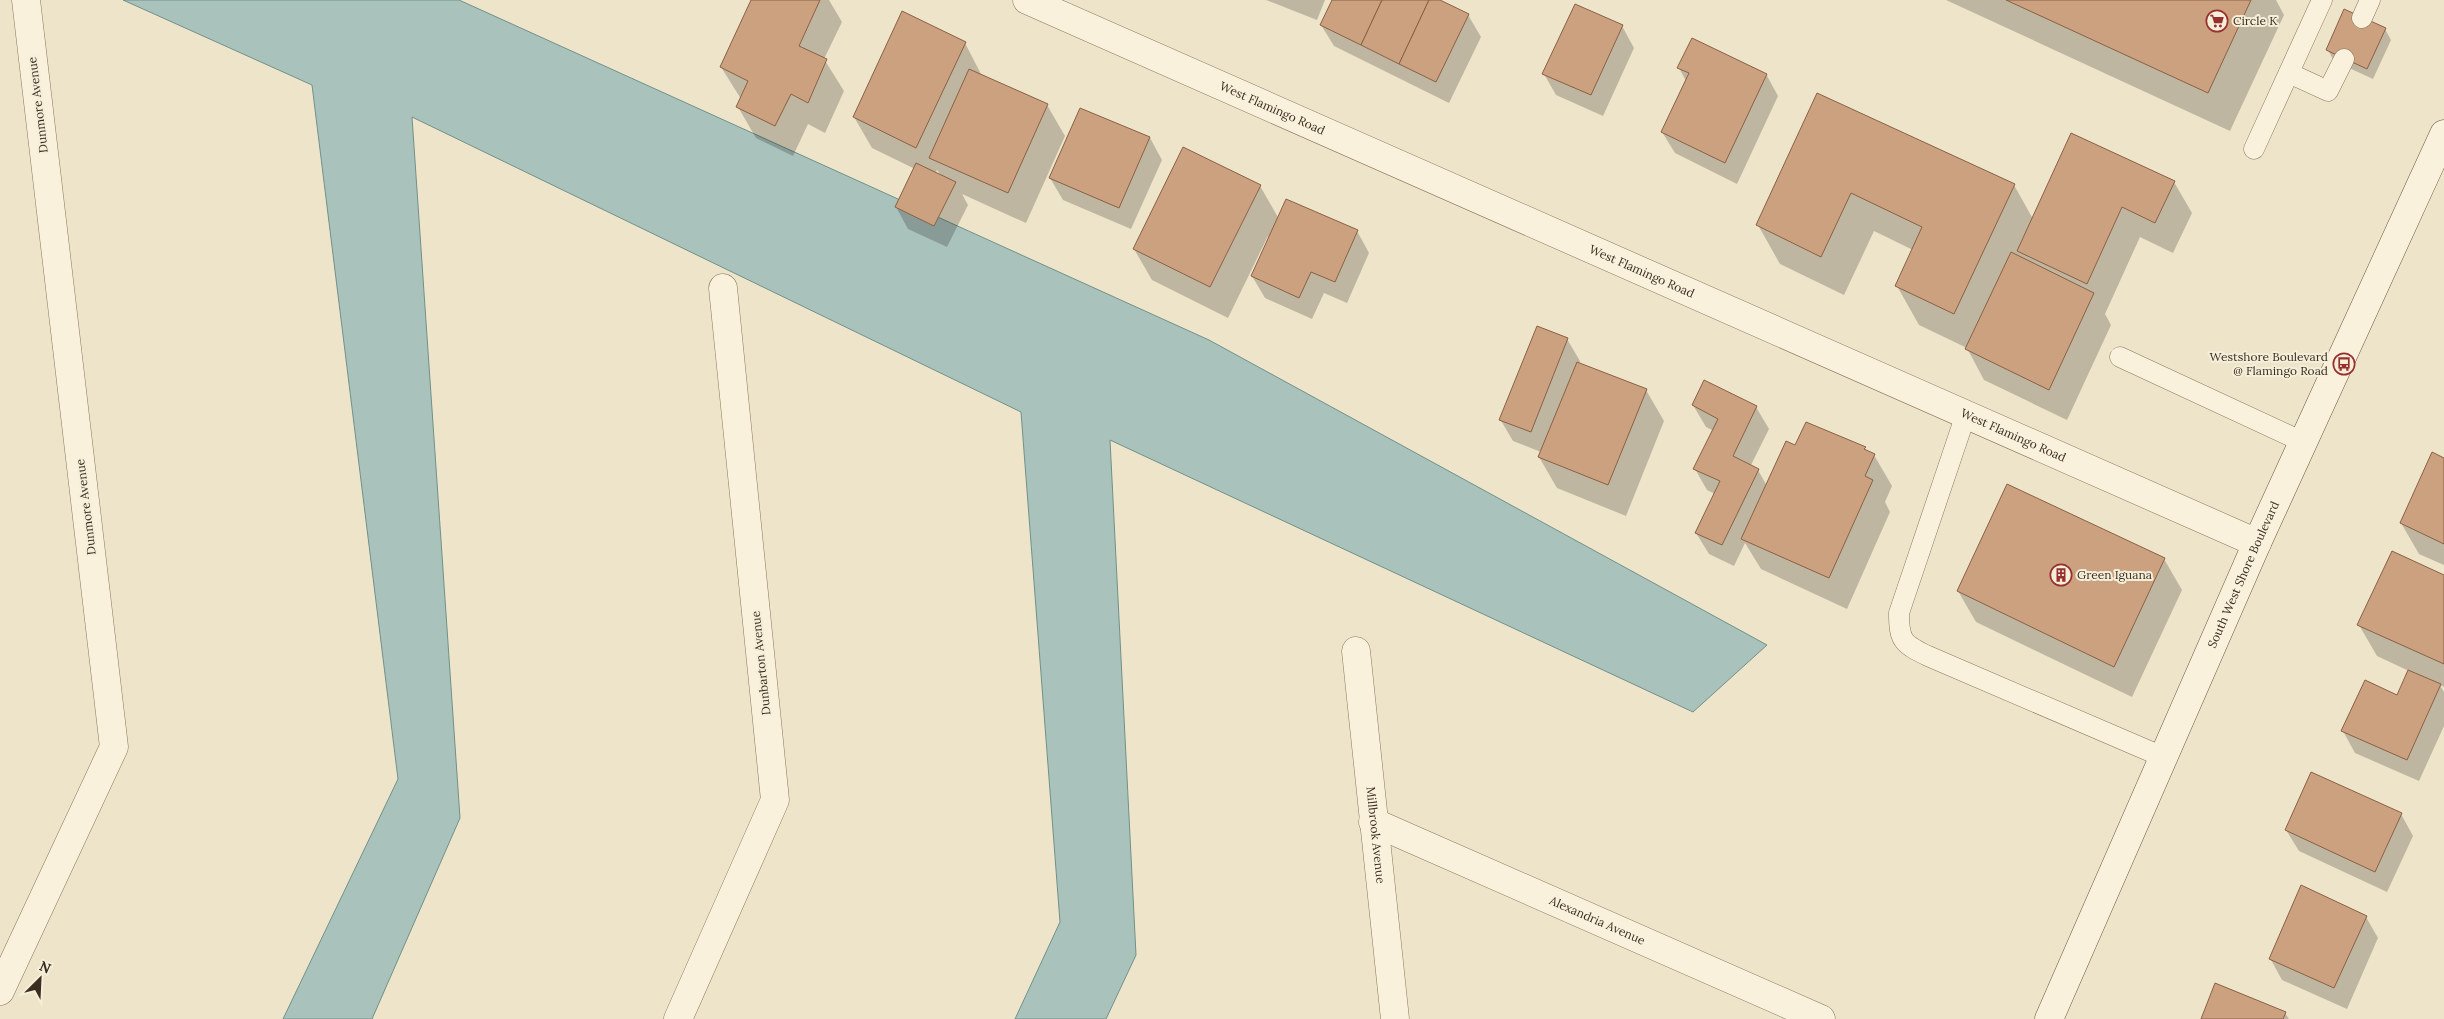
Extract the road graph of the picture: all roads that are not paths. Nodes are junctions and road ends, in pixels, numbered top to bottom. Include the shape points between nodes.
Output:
1 (26, 0) edge
2 (1027, 0) edge
3 (2322, 0) edge
4 (2344, 59) dead end
5 (2289, 73) junction
6 (2444, 134) edge
7 (2254, 149) dead end
8 (723, 288) dead end
9 (2120, 357) dead end
10 (1966, 414) junction
11 (2303, 442) junction
12 (2257, 543) junction
13 (1356, 651) dead end
14 (2163, 757) junction
15 (1373, 822) junction
16 (0, 991) edge
17 (678, 1019) edge
18 (1395, 1019) edge
19 (1821, 1019) edge
20 (2049, 1019) edge

1 - 16 street, Dunmore Avenue via 114,747
2 - 10 street, West Flamingo Road
3 - 5 lane
4 - 5 lane via 2328,91
5 - 7 lane
6 - 11 street, South West Shore Boulevard
8 - 17 street, Dunbarton Avenue via 775,800
9 - 11 lane
10 - 12 street, West Flamingo Road
10 - 14 lane via 1899,613 1900,636 1908,646 1928,656
11 - 12 street, South West Shore Boulevard
12 - 14 street, South West Shore Boulevard
13 - 15 street, Millbrook Avenue
14 - 20 street, South West Shore Boulevard
15 - 18 street, Millbrook Avenue
15 - 19 street, Alexandria Avenue

